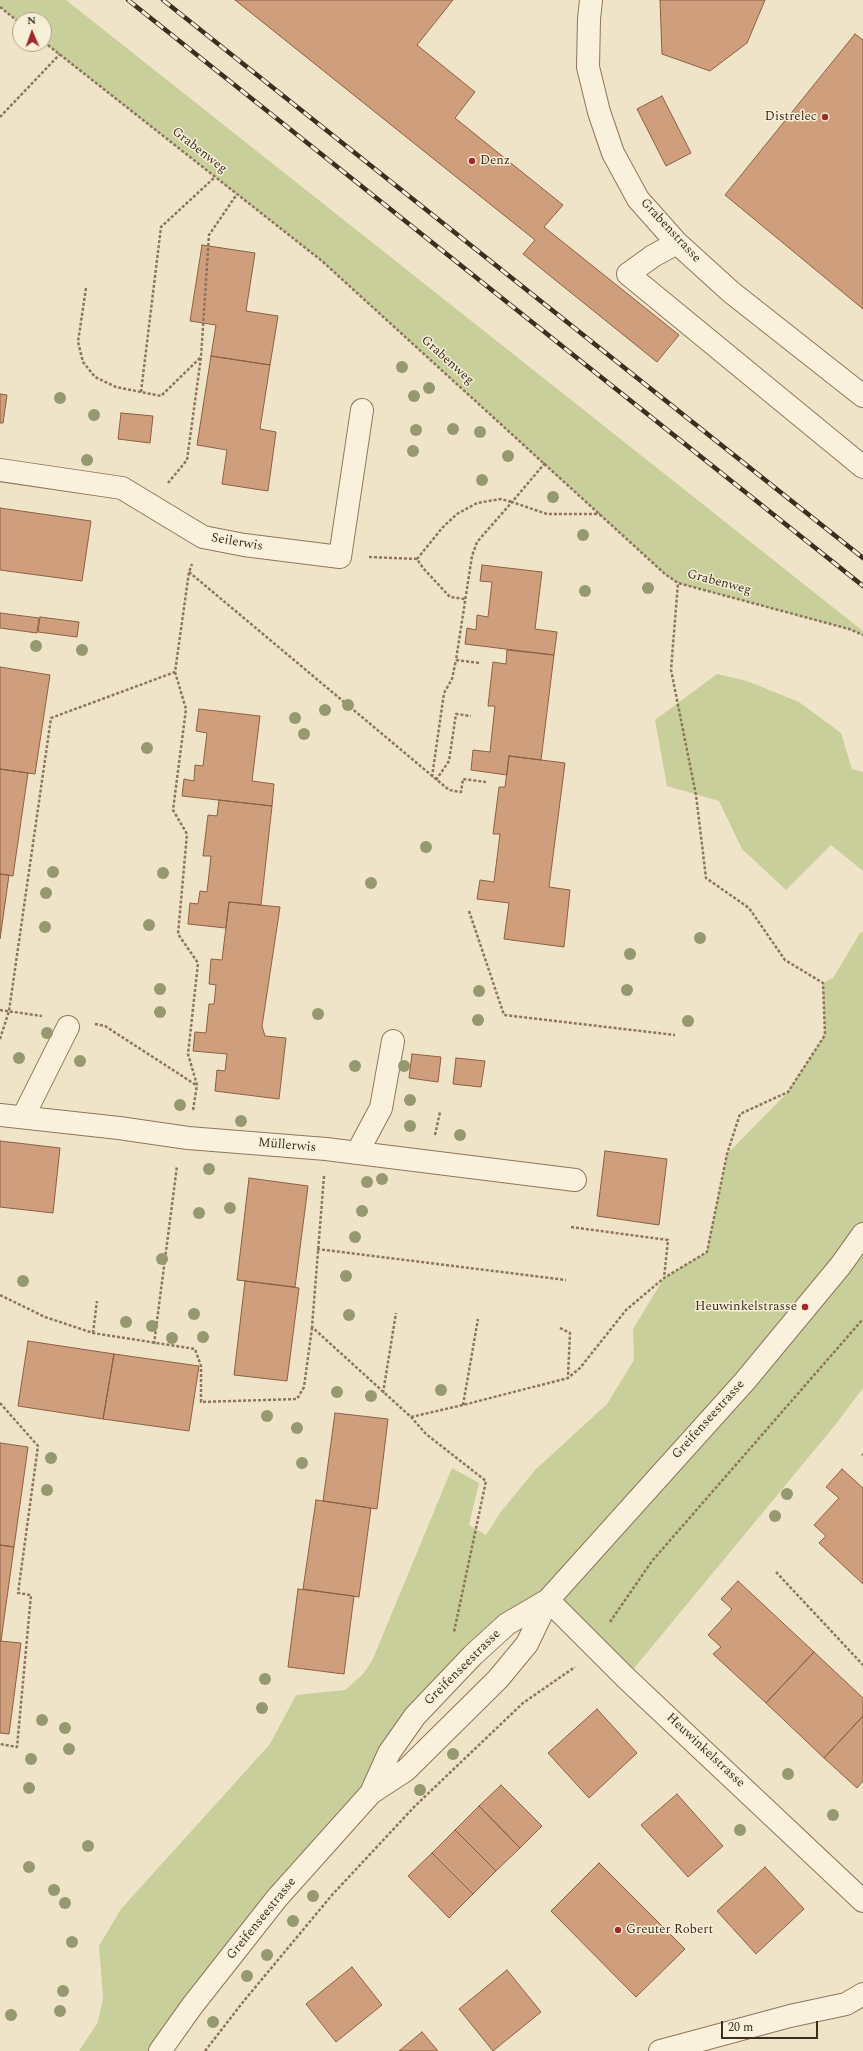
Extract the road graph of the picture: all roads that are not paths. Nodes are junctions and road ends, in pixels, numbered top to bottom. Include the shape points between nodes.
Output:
1 (591, 0) edge
2 (677, 243) junction
3 (863, 396) edge
4 (362, 410) dead end
5 (863, 467) edge
6 (0, 470) edge
7 (68, 1027) dead end
8 (393, 1041) dead end
9 (0, 1115) edge
10 (23, 1117) junction
11 (357, 1153) junction
12 (575, 1180) dead end
13 (863, 1234) edge
14 (548, 1600) junction
15 (370, 1794) junction
16 (863, 1901) edge
17 (863, 1994) edge
18 (160, 2051) edge
19 (660, 2051) edge

1 - 2 street, Grabenstrasse via 588,67 613,153 638,199
2 - 3 street, Grabenstrasse via 731,292
2 - 5 street via 628,274
4 - 6 street, Seilerwis via 340,557 244,546 203,537 122,488
7 - 10 street
8 - 11 street via 381,1108
9 - 10 street, Müllerwis
10 - 11 street, Müllerwis via 185,1138
11 - 12 street, Müllerwis
13 - 14 street, Greifenseestrasse via 744,1380
14 - 15 street, Greifenseestrasse via 527,1644 498,1679 406,1770
14 - 15 street, Greifenseestrasse via 507,1624 473,1655 415,1716 389,1753
14 - 16 street, Heuwinkelstrasse via 626,1678
15 - 18 street, Greifenseestrasse via 278,1898 192,2006
17 - 19 street via 846,2004 790,2016

